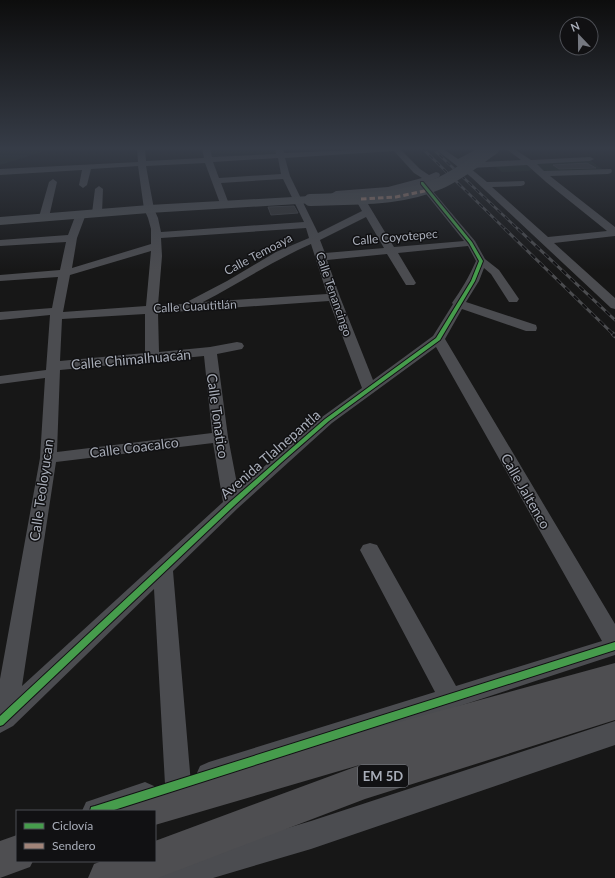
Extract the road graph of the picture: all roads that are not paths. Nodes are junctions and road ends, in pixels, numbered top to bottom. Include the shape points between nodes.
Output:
1 (51, 189) edge
2 (98, 189) dead end
3 (146, 189) edge
4 (219, 189) edge
5 (295, 189) edge
6 (395, 189) edge
7 (420, 189) edge
8 (434, 189) edge
9 (489, 189) edge
10 (559, 189) edge
11 (302, 199) junction
12 (361, 199) dead end
13 (224, 204) junction
14 (150, 209) junction
15 (368, 212) junction
16 (97, 213) junction
17 (81, 214) junction
18 (44, 218) junction
19 (0, 221) edge
20 (310, 225) junction
21 (615, 233) edge
22 (72, 238) junction
23 (315, 239) junction
24 (156, 241) junction
25 (544, 241) junction
26 (0, 243) edge
27 (471, 243) junction
28 (390, 251) junction
29 (321, 257) junction
30 (481, 261) junction
31 (65, 273) junction
32 (0, 278) edge
33 (410, 283) dead end
34 (334, 297) junction
35 (513, 299) dead end
36 (458, 303) junction
37 (615, 305) edge
38 (182, 308) junction
39 (152, 309) junction
40 (57, 314) junction
41 (0, 316) edge
42 (531, 328) dead end
43 (438, 339) junction
44 (237, 346) dead end
45 (210, 351) junction
46 (152, 357) junction
47 (52, 370) junction
48 (0, 380) edge
49 (368, 388) junction
50 (220, 437) junction
51 (48, 458) junction
52 (232, 504) junction
53 (370, 550) dead end
54 (163, 568) junction
55 (615, 644) edge
56 (611, 687) edge
57 (450, 698) junction
58 (2, 720) edge
59 (615, 733) edge
60 (178, 784) junction
61 (98, 810) edge
62 (143, 810) edge
63 (16, 836) edge
64 (0, 841) edge
65 (16, 854) edge
66 (0, 860) edge
67 (164, 871) edge
68 (108, 878) edge

1 - 18 street
2 - 16 street
3 - 14 street
4 - 13 street
5 - 11 street, Calle Tenancingo
6 - 11 street
7 - 11 main road, bridge via 382,196
8 - 27 street
9 - 25 street
10 - 21 street
11 - 13 main road
11 - 20 street, Calle Tenancingo
12 - 15 street
13 - 14 main road
14 - 16 main road
14 - 24 street via 153,213
15 - 23 street, Calle Temoaya
15 - 28 street
16 - 17 main road
17 - 18 main road
17 - 22 street, Calle Teoloyucan
18 - 19 main road
20 - 23 street, Calle Tenancingo
20 - 24 street
21 - 25 street
22 - 26 street
22 - 31 street, Calle Teoloyucan
23 - 29 street, Calle Tenancingo
23 - 38 street, Calle Temoaya via 280,254
24 - 31 street
24 - 39 street
25 - 37 street
27 - 28 street, Calle Coyotepec
27 - 30 street
28 - 29 street, Calle Coyotepec
28 - 33 street
29 - 34 street, Calle Tenancingo
30 - 35 street via 495,272
30 - 36 street, Avenida Tlalnepantla via 473,281
31 - 32 street
31 - 40 street, Calle Teoloyucan
34 - 38 street, Calle Cuautitlán
34 - 49 street, Calle Tenancingo
36 - 42 street
36 - 43 street, Avenida Tlalnepantla
38 - 39 street, Calle Cuautitlán
39 - 40 street, Calle Cuautitlán
39 - 46 street
40 - 41 street, Calle Cuautitlán
40 - 47 street, Calle Teoloyucan
43 - 49 street, Avenida Tlalnepantla
43 - 55 street, Calle Jaltenco
44 - 45 street, Calle Chimalhuacán
45 - 46 street, Calle Chimalhuacán
45 - 50 street, Calle Tonatico
46 - 47 street, Calle Chimalhuacán
47 - 48 street, Calle Chimalhuacán
47 - 51 street, Calle Teoloyucan
49 - 52 street, Avenida Tlalnepantla via 327,420
50 - 51 street, Calle Coacalco
50 - 52 street, Calle Tonatico
51 - 58 street, Calle Teoloyucan
52 - 54 street, Avenida Tlalnepantla
53 - 57 street
54 - 58 street, Avenida Tlalnepantla
54 - 60 street
55 - 57 street
56 - 62 highway, EM 5D
56 - 67 highway, EM 5D via 365,781
57 - 60 street
59 - 67 street via 311,834
60 - 61 street
63 - 64 street
65 - 66 highway
67 - 68 highway, EM 5D

